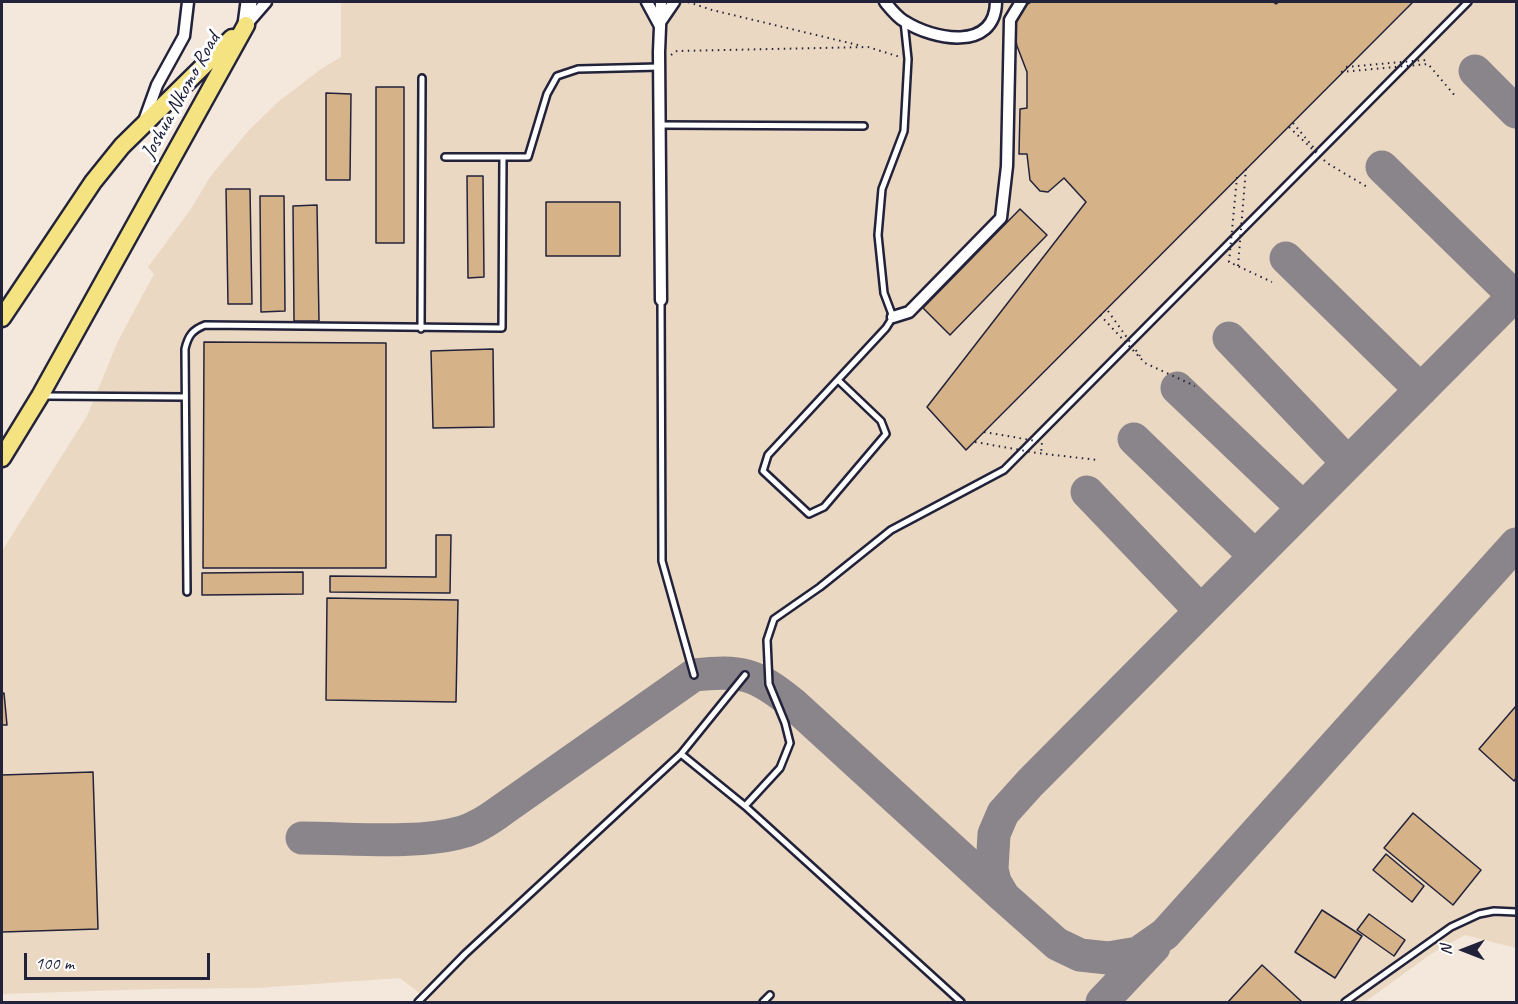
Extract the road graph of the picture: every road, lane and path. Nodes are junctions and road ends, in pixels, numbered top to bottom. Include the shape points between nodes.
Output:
1 (188, 2) edge
2 (249, 2) edge
3 (266, 2) edge
4 (647, 2) edge
5 (661, 2) edge
6 (674, 2) edge
7 (688, 2) edge
8 (885, 2) edge
9 (996, 2) edge
10 (1021, 2) edge
11 (1468, 2) edge
12 (904, 21) junction
13 (660, 24) junction
14 (246, 25) junction
15 (868, 47) junction
16 (908, 59) junction
17 (1428, 64) junction
18 (659, 67) junction
19 (1346, 67) dead end
20 (1341, 72) dead end
21 (422, 78) dead end
22 (1455, 97) dead end
23 (1293, 123) dead end
24 (143, 124) junction
25 (660, 125) junction
26 (864, 126) dead end
27 (1289, 127) dead end
28 (445, 157) dead end
29 (503, 157) junction
30 (1327, 163) junction
31 (1246, 168) dead end
32 (1238, 177) dead end
33 (1369, 188) dead end
34 (1238, 266) junction
35 (1272, 282) dead end
36 (661, 300) joint
37 (1108, 311) dead end
38 (1100, 315) dead end
39 (893, 317) junction
40 (2, 318) edge
41 (421, 329) junction
42 (1145, 363) junction
43 (838, 380) junction
44 (1196, 386) dead end
45 (40, 396) junction
46 (185, 396) junction
47 (984, 432) dead end
48 (975, 442) dead end
49 (1041, 454) junction
50 (2, 458) edge
51 (1098, 460) dead end
52 (187, 592) dead end
53 (694, 675) dead end
54 (745, 675) dead end
55 (681, 754) junction
56 (745, 806) junction
57 (1516, 912) edge
58 (770, 995) dead end
59 (418, 1002) edge
60 (763, 1002) edge
61 (961, 1002) edge
62 (1345, 1002) edge

1 - 24 street via 184,36 157,85
2 - 14 main road
3 - 14 street
4 - 13 street
5 - 13 street
6 - 13 street
7 - 15 path
8 - 12 street
9 - 12 street via 993,19 971,37 950,37
10 - 39 street via 1010,20 1007,166 1001,218 909,312
11 - 56 lane via 1004,470 891,530 774,619 767,640 769,684 790,743 780,768
12 - 16 lane
13 - 18 street
14 - 24 main road, Joshua Nkomo Road
14 - 45 main road, Joshua Nkomo Road
15 - 16 path
15 - 18 path via 677,51
16 - 39 lane via 904,131 882,189 878,235 884,293
17 - 19 path, bridge via 1424,60
17 - 20 path, bridge
17 - 22 path, bridge
18 - 25 street
18 - 29 lane via 578,69 557,76 547,94 528,158
21 - 41 lane
23 - 30 path, bridge
24 - 40 main road, Joshua Nkomo Road via 93,182
25 - 26 lane
25 - 36 street
27 - 30 path, bridge
28 - 29 lane
29 - 41 lane via 502,328
30 - 33 path, bridge
31 - 34 path, bridge
32 - 34 path, bridge via 1229,262
34 - 35 path, bridge
36 - 53 lane via 662,561
37 - 42 path, bridge
38 - 42 path, bridge
39 - 43 lane
41 - 46 lane via 205,325 188,336
42 - 44 path, bridge
43 - 43 lane via 768,454 763,471 809,514 825,507 886,434 881,421
45 - 46 lane
45 - 50 main road, Joshua Nkomo Road
46 - 52 lane
47 - 49 path, bridge via 1042,442
48 - 49 path, bridge
49 - 51 path, bridge
54 - 55 lane
55 - 56 lane
55 - 59 lane via 473,946
56 - 61 lane
57 - 62 lane via 1479,914 1451,927
58 - 60 lane

